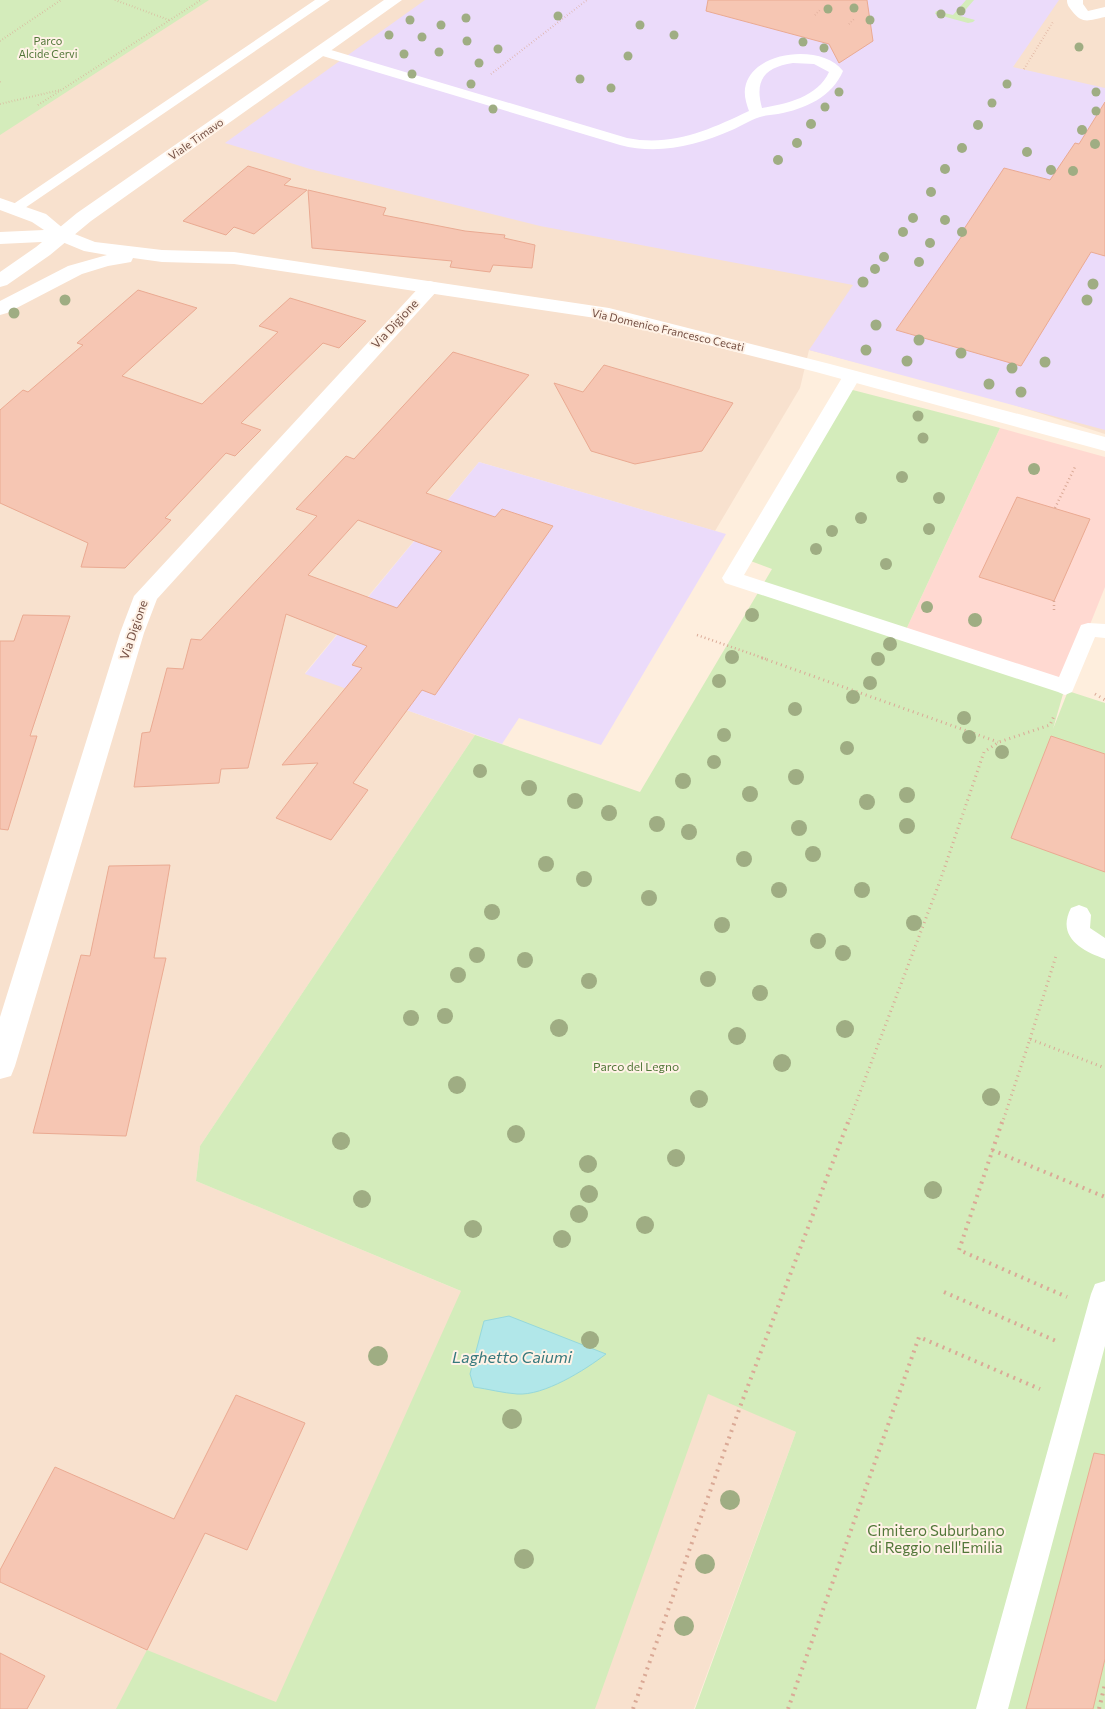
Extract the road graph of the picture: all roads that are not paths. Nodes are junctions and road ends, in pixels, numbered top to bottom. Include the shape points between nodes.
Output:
1 (324, 0) edge
2 (394, 0) edge
3 (1076, 3) edge
4 (1105, 11) edge
5 (321, 51) junction
6 (756, 113) junction
7 (7, 207) edge
8 (62, 235) junction
9 (0, 238) edge
10 (162, 256) junction
11 (0, 282) edge
12 (430, 287) junction
13 (0, 309) edge
14 (852, 376) junction
15 (1105, 444) edge
16 (1105, 631) edge
17 (1079, 915) dead end
18 (1105, 949) edge
19 (0, 1066) edge
20 (1103, 1302) edge
21 (992, 1709) edge

1 - 7 lane
2 - 5 street, Viale Timavo
3 - 4 street via 1088,10
5 - 6 lane via 636,145 686,141 716,132
5 - 8 street, Viale Timavo
6 - 6 lane via 784,108 814,95 830,83 836,71 811,59 769,64 755,78 752,88
7 - 8 street via 39,218
8 - 9 street
8 - 10 street, Via Domenico Francesco Cecati via 91,247
8 - 11 street, Viale Timavo
10 - 12 street, Via Domenico Francesco Cecati via 234,258
10 - 13 street via 94,263 55,279
12 - 14 street, Via Domenico Francesco Cecati via 609,314
12 - 19 street, Via Digione via 146,596
14 - 15 street, Via Domenico Francesco Cecati
14 - 16 lane via 732,578 1065,687 1088,630
17 - 18 lane via 1077,923 1081,936
20 - 21 lane

